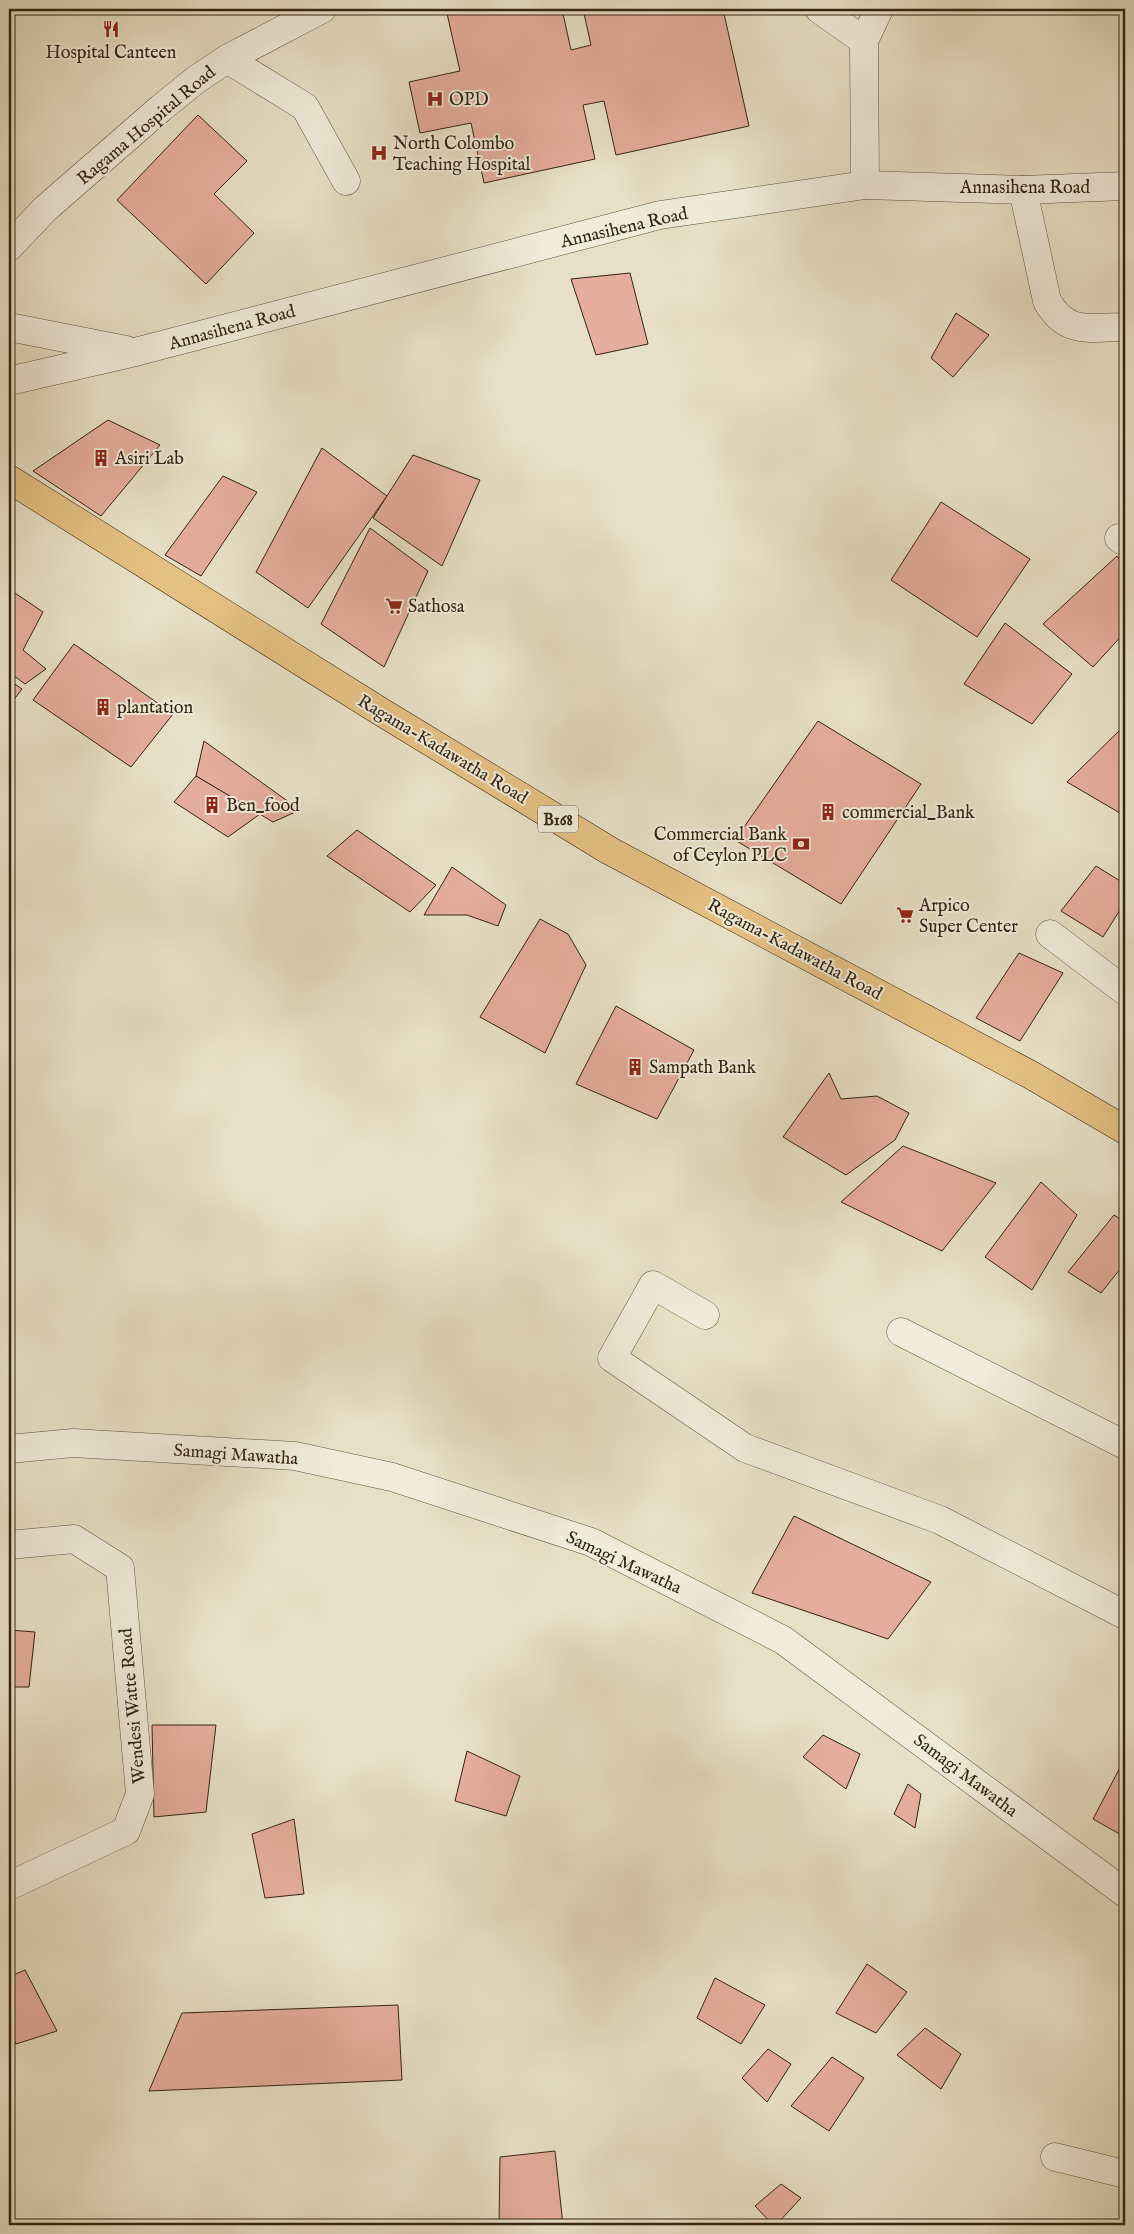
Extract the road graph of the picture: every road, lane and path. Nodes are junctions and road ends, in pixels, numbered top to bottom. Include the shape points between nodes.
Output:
1 (322, 9) edge
2 (819, 9) edge
3 (879, 9) edge
4 (864, 42) junction
5 (227, 59) junction
6 (346, 181) dead end
7 (865, 185) junction
8 (1125, 186) edge
9 (1023, 190) junction
10 (9, 246) edge
11 (9, 327) edge
12 (1125, 327) edge
13 (135, 352) junction
14 (9, 381) edge
15 (9, 479) edge
16 (1050, 934) dead end
17 (1125, 991) edge
18 (1125, 1130) edge
19 (705, 1315) dead end
20 (902, 1332) dead end
21 (1125, 1445) edge
22 (9, 1449) edge
23 (9, 1544) edge
24 (1125, 1615) edge
25 (9, 1886) edge
26 (1125, 1893) edge
27 (1055, 2157) dead end
28 (1125, 2174) edge

1 - 5 street, Ragama Hospital Road
2 - 4 street
3 - 4 street
4 - 7 street
5 - 6 street via 305,108
5 - 10 street, Ragama Hospital Road via 161,108 45,209
7 - 9 street, Annasihena Road
7 - 13 street, Annasihena Road via 660,215
8 - 9 street, Annasihena Road
9 - 12 street via 1047,301 1055,316 1078,328
11 - 13 street, Annasihena Road
13 - 14 street, Annasihena Road
15 - 18 main road, Ragama-Kadawatha Road / B168 via 383,713 610,850 1031,1075
16 - 17 street
19 - 24 street via 653,1285 612,1358 745,1448 940,1520
20 - 21 street
22 - 26 street, Samagi Mawatha via 73,1442 295,1456 392,1477 591,1542 783,1640
23 - 25 street, Wendesi Watte Road via 74,1539 120,1568 140,1794 126,1831
27 - 28 street

